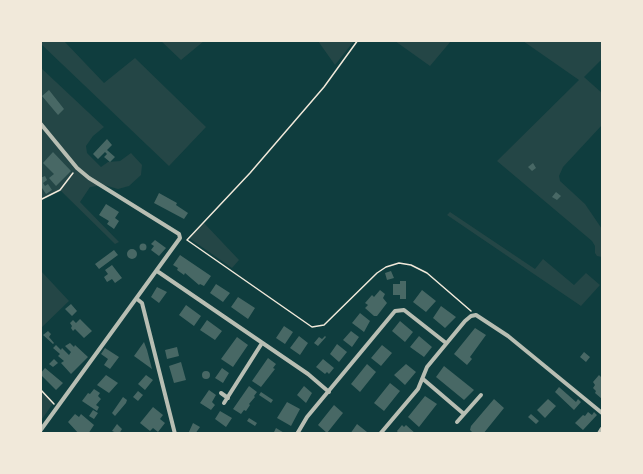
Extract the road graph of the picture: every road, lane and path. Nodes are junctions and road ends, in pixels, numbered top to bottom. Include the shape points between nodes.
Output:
1 (358, 40) edge
2 (40, 123) edge
3 (77, 168) junction
4 (40, 200) edge
5 (180, 238) junction
6 (187, 240) junction
7 (157, 271) junction
8 (137, 299) junction
9 (476, 315) junction
10 (262, 343) junction
11 (446, 343) junction
12 (423, 379) junction
13 (40, 389) edge
14 (329, 392) junction
15 (221, 393) dead end
16 (481, 395) dead end
17 (228, 398) junction
18 (224, 403) dead end
19 (57, 406) junction
20 (603, 413) edge
21 (464, 414) junction
22 (458, 422) dead end
23 (603, 429) edge
24 (40, 431) edge
25 (174, 434) edge
26 (297, 434) edge
27 (380, 434) edge
28 (598, 434) edge

1 - 6 path via 324,87
2 - 3 street
3 - 4 path via 60,190
3 - 5 street
5 - 6 path
5 - 7 street
6 - 9 path via 312,327 324,325 377,273 399,263 427,273
7 - 8 street
7 - 10 street
8 - 19 street
8 - 25 street via 142,303
9 - 11 street via 465,321
9 - 20 street
10 - 14 street
10 - 17 street
11 - 12 street
11 - 14 street via 404,310 395,311
12 - 21 street
12 - 27 street
13 - 19 path
14 - 26 street
15 - 17 street
16 - 21 street
17 - 18 street
19 - 24 street
21 - 22 street
23 - 28 street

